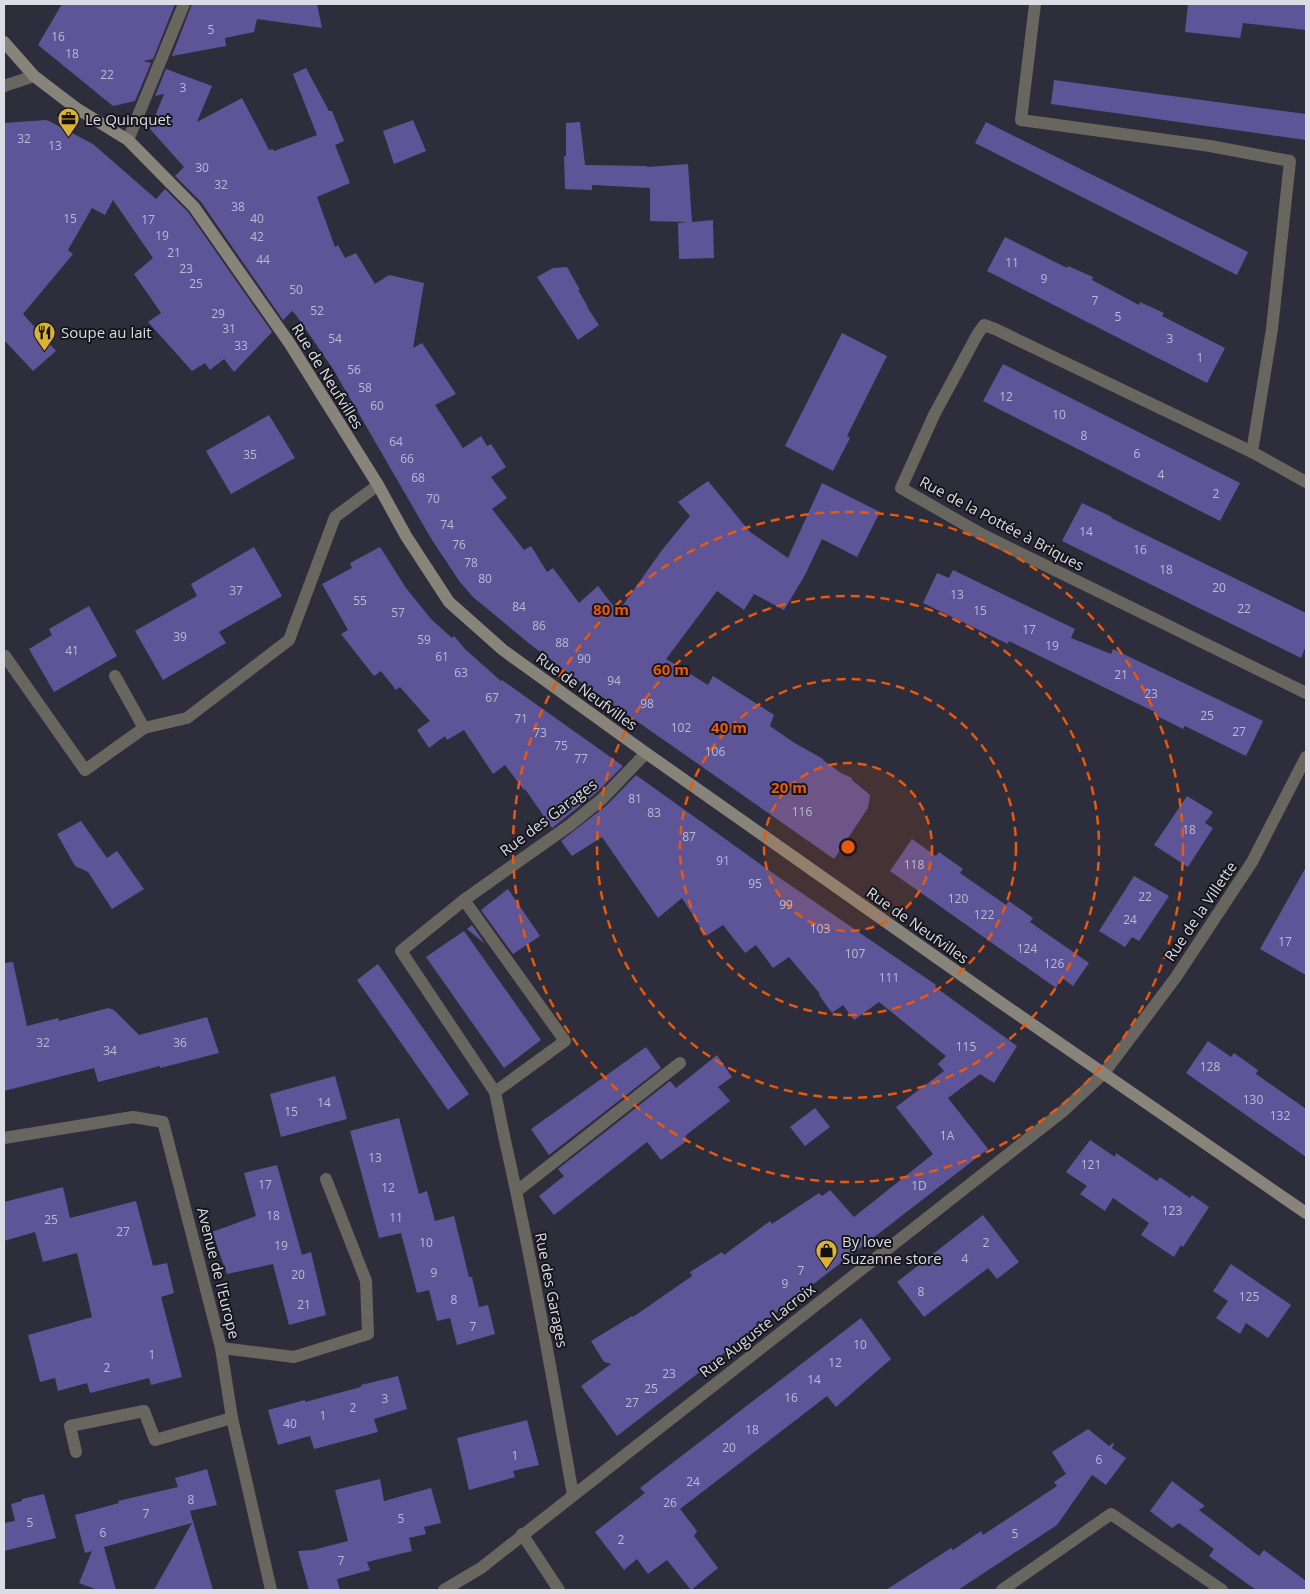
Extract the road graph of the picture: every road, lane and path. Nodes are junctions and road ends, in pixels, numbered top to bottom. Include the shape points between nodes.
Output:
1 (184, 4) edge
2 (1035, 4) edge
3 (4, 42) edge
4 (34, 76) junction
5 (4, 86) edge
6 (128, 140) junction
7 (1252, 452) junction
8 (1306, 482) edge
9 (378, 485) junction
10 (5, 656) edge
11 (115, 676) dead end
12 (1306, 693) edge
13 (144, 728) junction
14 (646, 753) junction
15 (1306, 757) edge
16 (464, 900) junction
17 (680, 1063) dead end
18 (1104, 1073) junction
19 (495, 1092) junction
20 (4, 1138) edge
21 (326, 1179) dead end
22 (517, 1191) junction
23 (1306, 1213) edge
24 (221, 1348) junction
25 (232, 1418) junction
26 (76, 1452) dead end
27 (573, 1495) junction
28 (522, 1534) junction
29 (271, 1590) edge
30 (444, 1590) edge
31 (559, 1590) edge
32 (1002, 1590) edge
33 (1222, 1590) edge

1 - 6 street
2 - 7 street via 1021,120 1290,160 1272,329
3 - 4 main road, Rue de Neufvilles
4 - 5 street
4 - 6 main road, Rue de Neufvilles via 76,108
6 - 9 main road, Rue de Neufvilles via 194,207 290,344
7 - 8 street, Rue de la Pottée à Briques
7 - 12 street, Rue de la Pottée à Briques via 984,325 934,415 901,488 983,535
9 - 13 street via 335,518 289,640 187,718
9 - 14 main road, Rue de Neufvilles via 406,536 449,602 503,650
10 - 13 street via 85,770
11 - 13 street
14 - 16 street, Rue des Garages via 602,799 570,825
14 - 18 main road, Rue de Neufvilles
15 - 18 street, Rue de la Villette via 1252,862 1176,977
16 - 19 street, Rue des Garages via 401,951
16 - 19 street via 566,1041
17 - 22 street
18 - 23 main road, Rue de Neufvilles
18 - 27 street, Rue Auguste Lacroix via 1062,1112
19 - 22 street, Rue des Garages
20 - 24 street, Avenue de l'Europe via 133,1117 163,1122
21 - 24 street via 366,1281 368,1334 294,1357
22 - 27 street, Rue des Garages
24 - 25 street, Avenue de l'Europe
25 - 26 street via 155,1440 144,1411 70,1426
25 - 29 street, Avenue de l'Europe
27 - 28 street, Rue Auguste Lacroix
28 - 30 street, Rue Auguste Lacroix via 481,1568
28 - 31 street
32 - 33 street via 1111,1514

